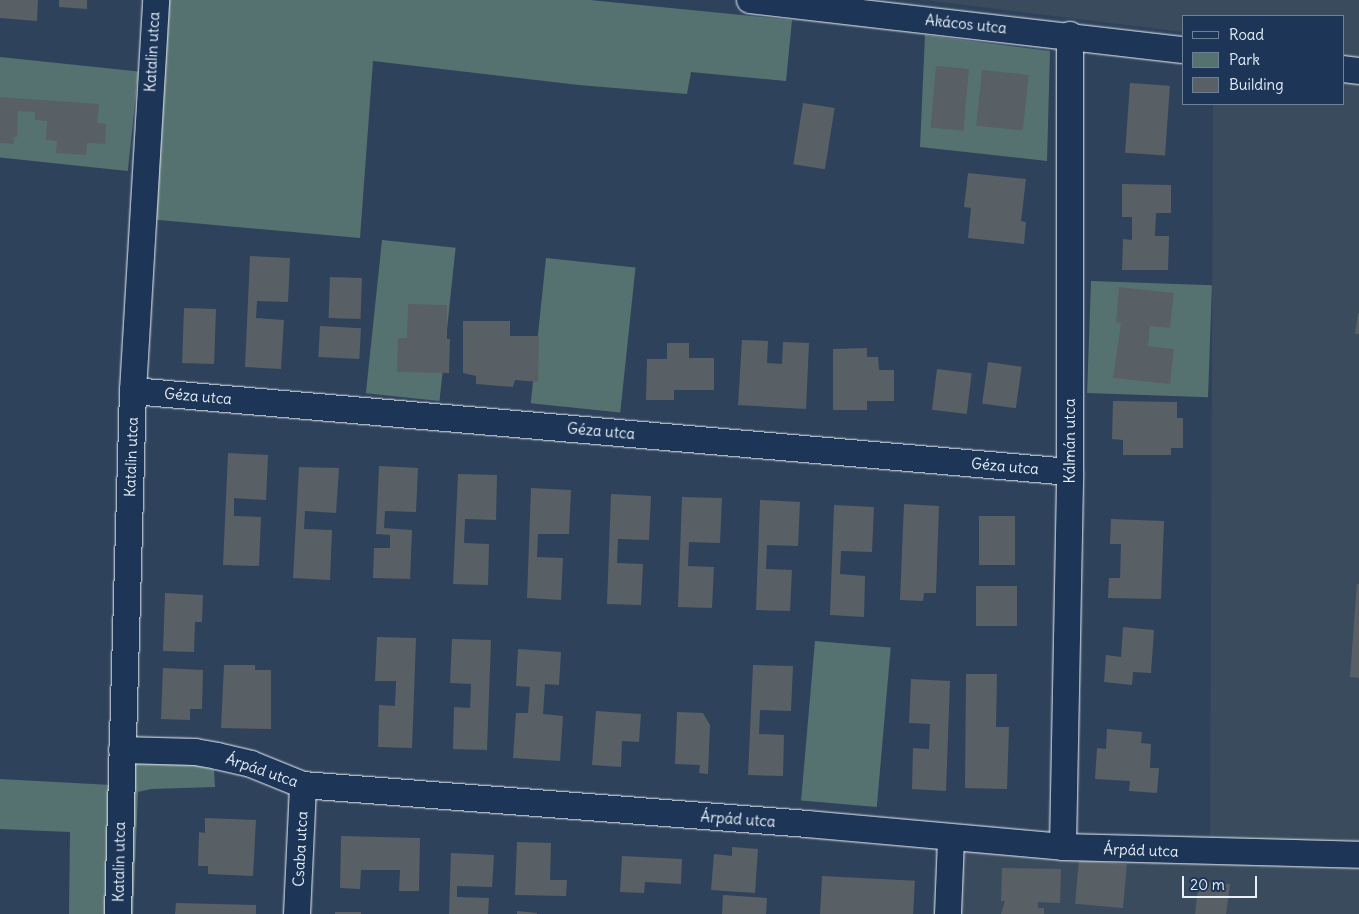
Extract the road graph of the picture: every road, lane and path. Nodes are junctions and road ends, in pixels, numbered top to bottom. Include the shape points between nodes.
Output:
1 (156, 0) edge
2 (750, 0) edge
3 (1070, 35) junction
4 (1182, 50) edge
5 (1344, 69) edge
6 (1359, 71) edge
7 (133, 391) junction
8 (1070, 472) junction
9 (122, 750) junction
10 (303, 785) junction
11 (951, 838) junction
12 (1063, 846) junction
13 (1359, 855) edge
14 (118, 914) edge
15 (297, 914) edge
16 (948, 914) edge

1 - 7 street, Katalin utca
2 - 3 street, Akácos utca
3 - 4 street, Akácos utca
3 - 8 street, Kálmán utca
5 - 6 street
7 - 8 street, Géza utca
7 - 9 street, Katalin utca
8 - 12 street, Kálmán utca
9 - 10 street, Árpád utca via 195,752 217,756 251,764
9 - 14 street, Katalin utca
10 - 11 street, Árpád utca
10 - 15 street, Csaba utca
11 - 12 street, Árpád utca
11 - 16 street
12 - 13 street, Árpád utca

